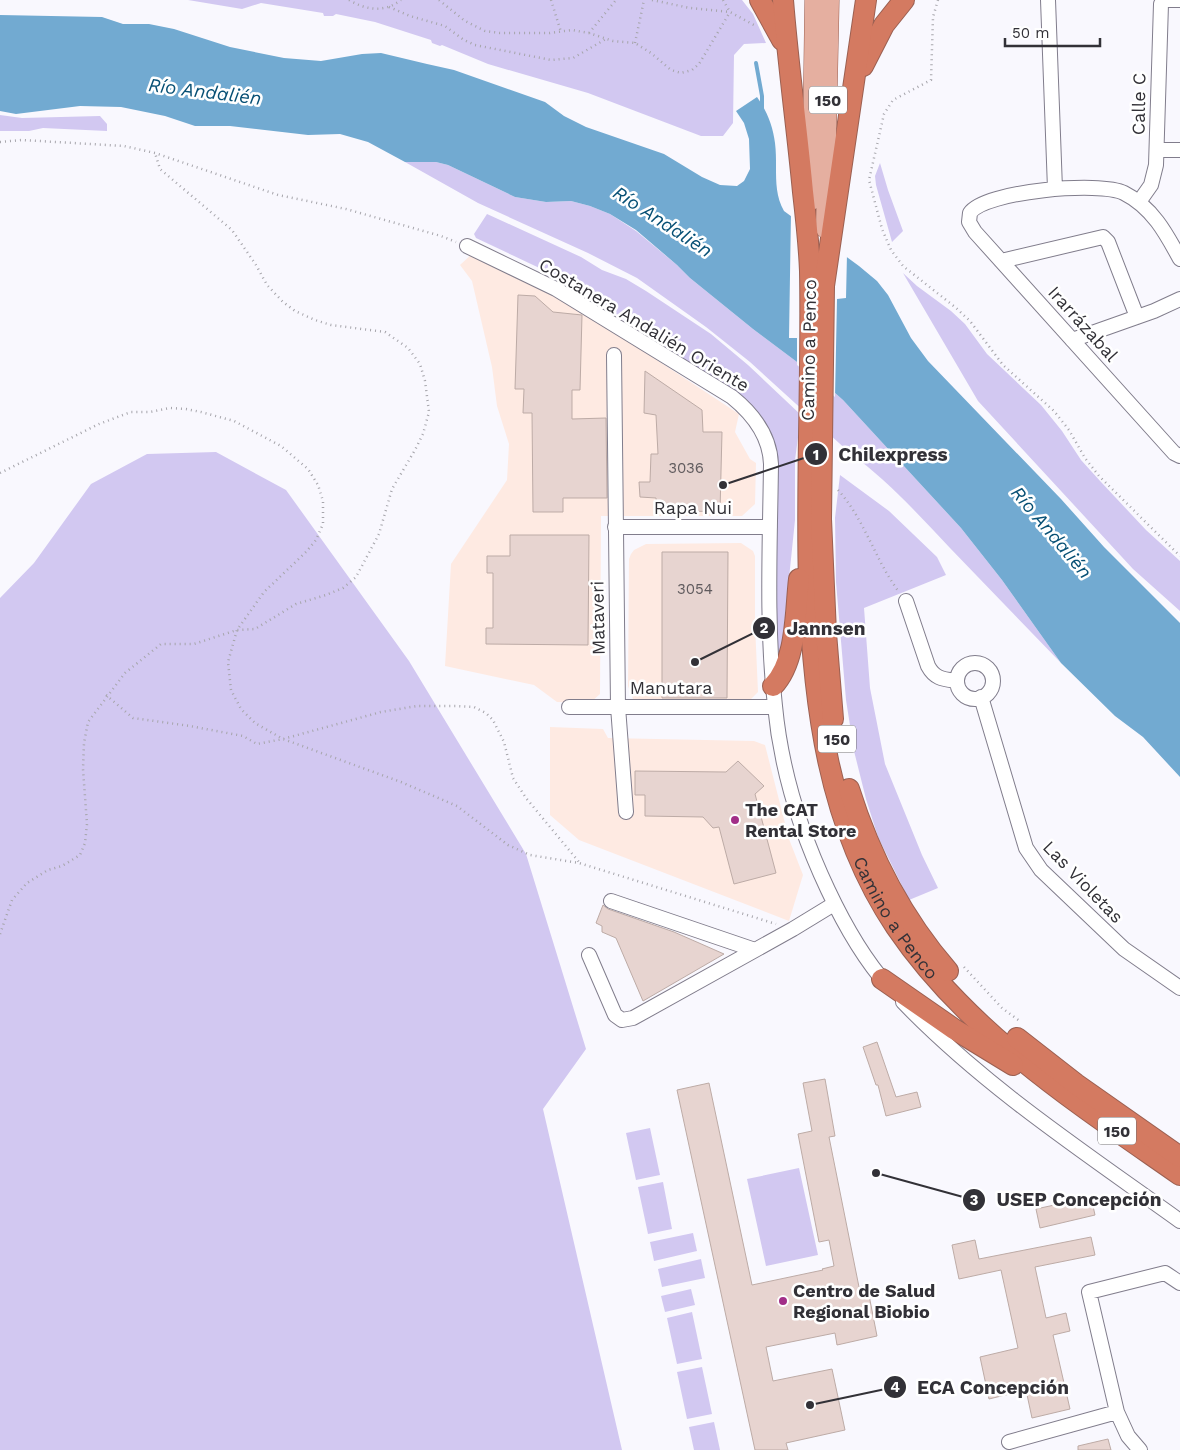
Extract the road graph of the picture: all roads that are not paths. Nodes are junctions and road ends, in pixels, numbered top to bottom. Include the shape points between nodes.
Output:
1 (760, 0) edge
2 (783, 0) edge
3 (814, 0) edge
4 (830, 0) edge
5 (866, 0) edge
6 (904, 0) edge
7 (1048, 0) edge
8 (1180, 0) edge
9 (822, 37) junction
10 (787, 54) junction
11 (853, 92) junction
12 (1157, 150) junction
13 (1180, 150) edge
14 (820, 161) junction
15 (1055, 189) junction
16 (1138, 202) junction
17 (467, 246) road end
18 (1180, 259) edge
19 (1001, 261) junction
20 (1180, 299) edge
21 (1136, 317) junction
22 (1072, 340) junction
23 (614, 355) dead end
24 (1180, 456) edge
25 (815, 472) junction
26 (807, 515) junction
27 (615, 527) junction
28 (770, 527) junction
29 (906, 601) road end
30 (957, 680) junction
31 (773, 686) junction
32 (975, 697) junction
33 (775, 706) junction
34 (568, 707) dead end
35 (618, 707) junction
36 (626, 812) dead end
37 (611, 901) dead end
38 (834, 904) junction
39 (755, 950) junction
40 (589, 955) dead end
41 (882, 979) junction
42 (1180, 988) edge
43 (1067, 1095) junction
44 (1131, 1122) junction
45 (1180, 1146) edge
46 (1180, 1157) edge
47 (1180, 1175) edge
48 (1180, 1220) edge
49 (1180, 1283) edge
50 (1117, 1412) junction
51 (1009, 1442) dead end
52 (1140, 1450) edge

1 - 10 highway
2 - 10 highway
3 - 9 main road
4 - 9 main road
5 - 11 highway
6 - 11 highway via 876,39
7 - 15 street
8 - 12 street, Calle C via 1162,2 1160,7
9 - 14 main road, 150
10 - 14 highway
11 - 14 highway
12 - 13 street
12 - 16 street, Calle C via 1154,178
14 - 25 highway, Camino a Penco / 150 via 824,286
14 - 25 highway, Camino a Penco / 150 via 810,269
15 - 16 street via 1108,188 1123,192
15 - 19 street, Irarrázabal via 985,202 970,212 972,228
16 - 18 street via 1161,226
17 - 28 street, Costanera Andalién Oriente via 556,289 732,397 753,417 768,442 771,453
19 - 21 street via 1103,237 1108,242
19 - 22 street, Irarrázabal
20 - 21 street
21 - 22 street
22 - 24 street, Irarrázabal
23 - 27 street, Mataveri
25 - 26 highway, Camino a Penco / 150
25 - 44 highway, Camino a Penco / 150 via 821,519 833,716 847,782 877,862 920,936 977,1002 1020,1041
26 - 31 highway via 790,658
26 - 43 highway, Camino a Penco / 150 via 811,641 819,716 834,784 860,861 894,925 940,982 986,1030
27 - 28 street, Rapa Nui
27 - 35 street, Mataveri
28 - 31 street, Costanera Andalién Oriente
29 - 30 street via 932,673 939,678
30 - 32 street via 962,692
30 - 32 street via 967,664 981,664 988,668 993,678 990,692
31 - 33 street, Costanera Andalién Oriente
32 - 42 street, Las Violetas via 994,741 1032,859 1108,935
33 - 35 street, Manutara
33 - 38 street, Costanera Andalién Oriente via 797,809
34 - 35 street, Manutara
35 - 36 street, Mataveri
37 - 39 street
38 - 39 street
38 - 41 street, Costanera Andalién Oriente
39 - 40 street via 633,1018 622,1020 615,1015
41 - 43 highway via 979,1045
41 - 48 street, Costanera Andalién Oriente via 944,1043 992,1084
43 - 47 highway, Camino a Penco / 150
44 - 45 highway
44 - 46 highway, Camino a Penco / 150
49 - 50 street via 1165,1274 1089,1292
50 - 51 street
50 - 52 street via 1128,1436

